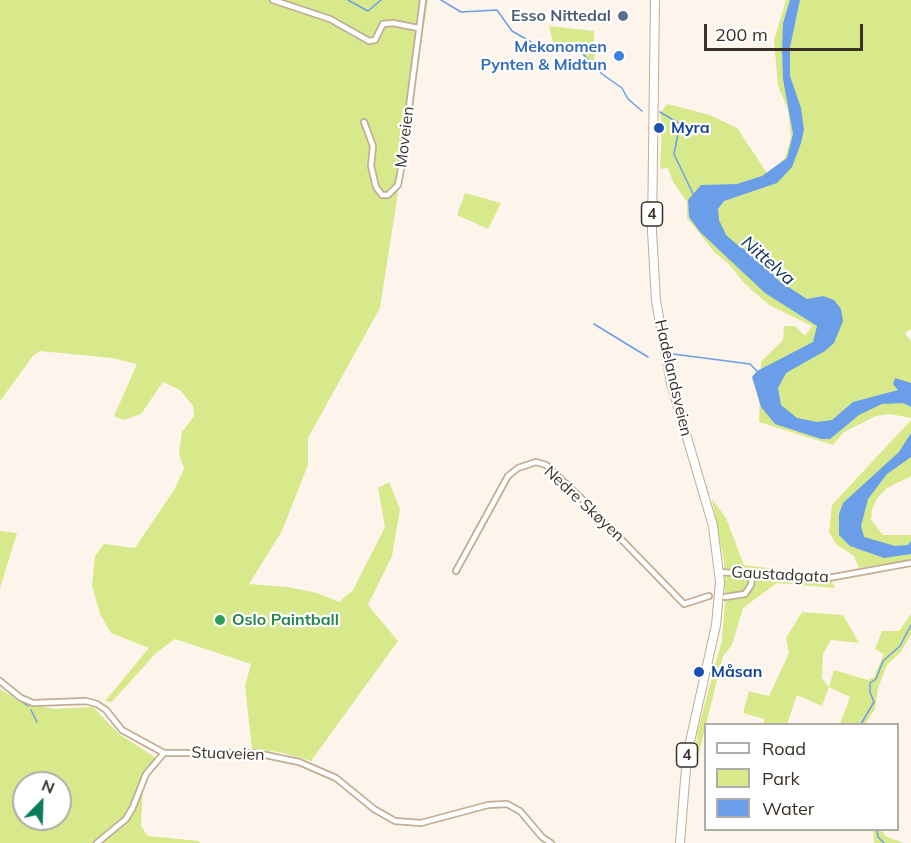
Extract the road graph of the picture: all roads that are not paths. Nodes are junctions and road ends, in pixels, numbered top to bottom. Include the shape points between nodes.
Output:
1 (273, 0) edge
2 (423, 0) edge
3 (655, 0) edge
4 (418, 28) junction
5 (364, 122) dead end
6 (911, 562) edge
7 (456, 572) dead end
8 (719, 572) junction
9 (752, 574) junction
10 (709, 596) dead end
11 (725, 597) dead end
12 (0, 681) edge
13 (164, 753) junction
14 (97, 843) edge
15 (551, 843) edge
16 (680, 843) edge

1 - 4 street via 330,20 369,41 375,39 383,24
2 - 4 street, Moveien
3 - 8 highway, Hadelandsveien / 4 via 652,231 656,302 669,377 713,526
4 - 5 street, Moveien via 401,169 398,185 388,195 382,195 376,187 371,165 373,146
6 - 9 street, Gaustadgata via 823,579
7 - 10 street, Nedre Skøyen via 508,476 536,462 546,465 572,489 684,604
8 - 9 street, Gaustadgata
8 - 16 highway, 4 via 716,625 687,755
9 - 11 street via 745,594
12 - 13 street, Stuaveien via 33,703 97,704 122,730
13 - 14 street via 146,774 126,819
13 - 15 street, Stuaveien via 248,752 283,758 327,773 384,815 407,823 442,819 488,804 507,804 520,811

